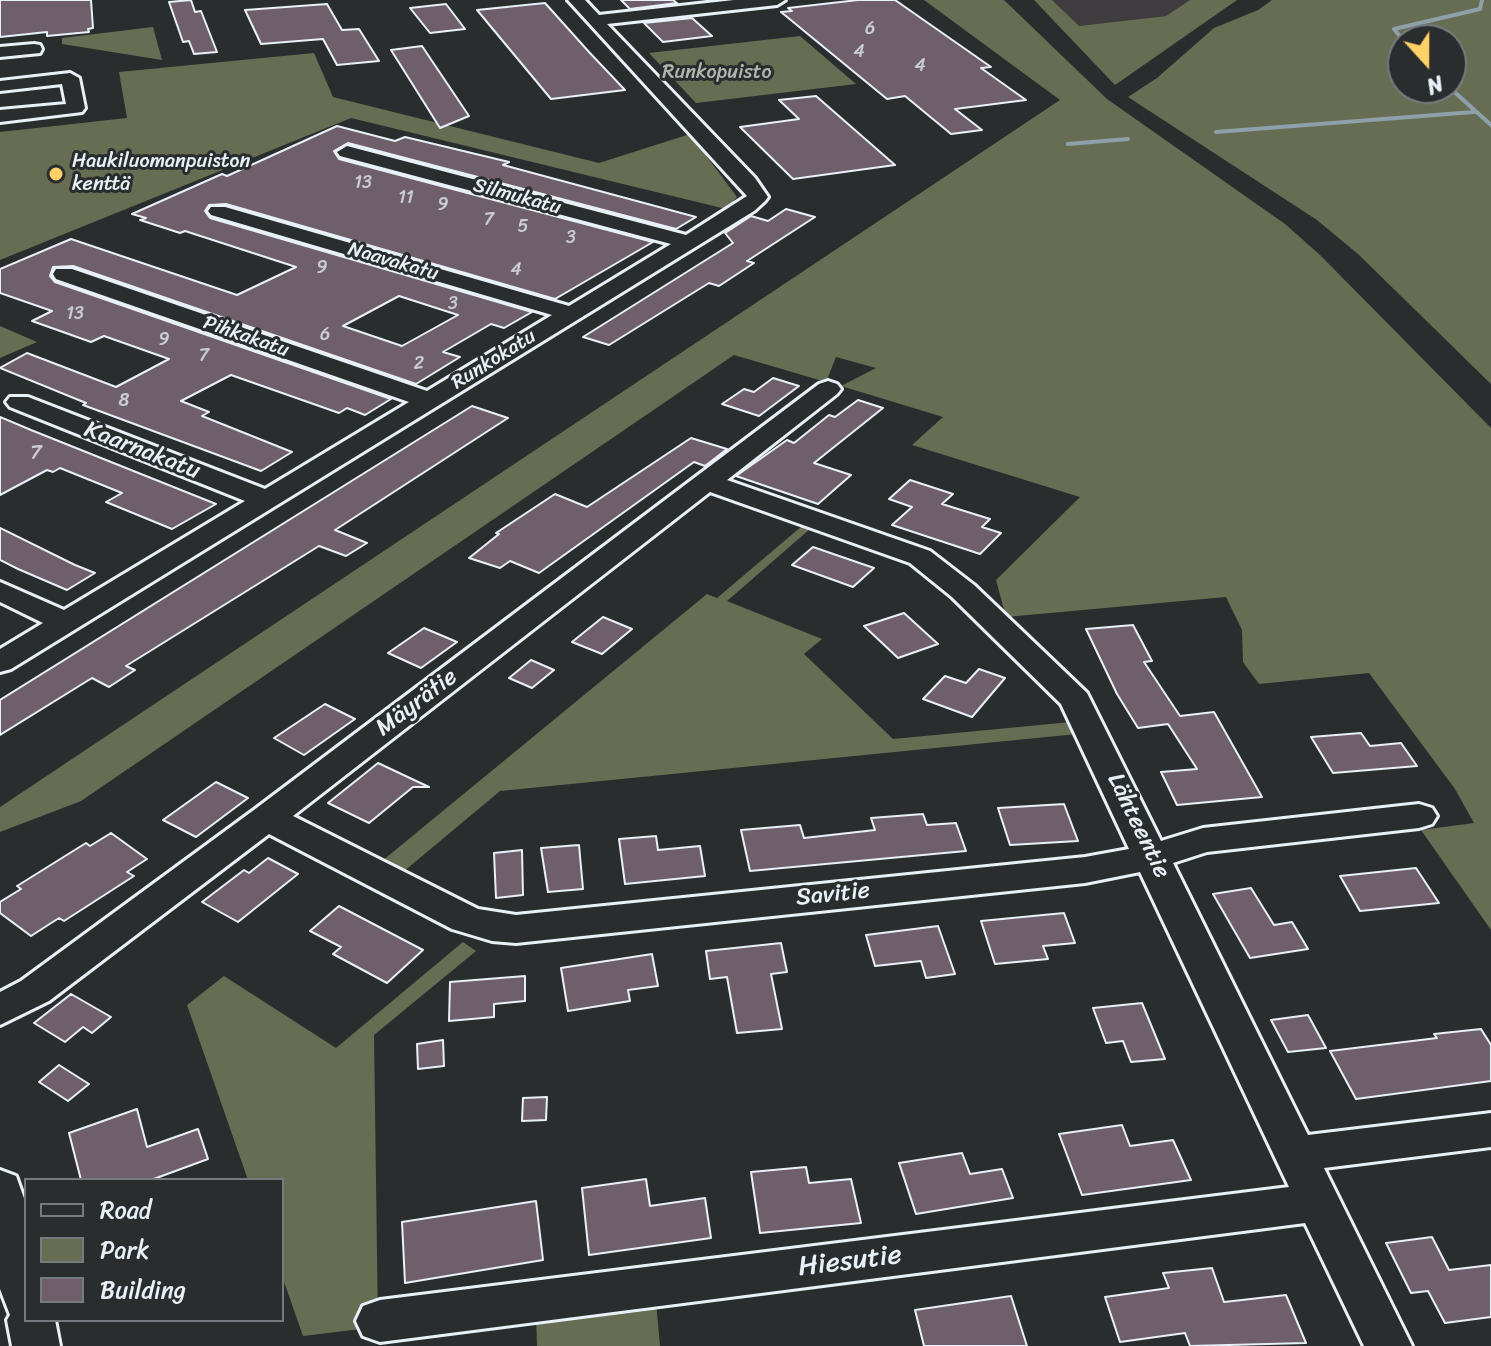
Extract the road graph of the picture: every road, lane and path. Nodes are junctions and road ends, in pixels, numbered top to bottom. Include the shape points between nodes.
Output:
1 (576, 0) edge
2 (777, 0) edge
3 (595, 20) junction
4 (34, 49) dead end
5 (0, 52) edge
6 (0, 86) edge
7 (0, 116) edge
8 (347, 152) dead end
9 (218, 211) dead end
10 (688, 242) junction
11 (64, 274) dead end
12 (569, 313) junction
13 (828, 389) dead end
14 (428, 400) junction
15 (19, 402) dead end
16 (707, 482) junction
17 (266, 499) junction
18 (0, 591) edge
19 (64, 621) junction
20 (0, 662) edge
21 (1419, 816) dead end
22 (267, 818) junction
23 (1153, 857) junction
24 (0, 1010) edge
25 (1491, 1130) edge
26 (1297, 1154) junction
27 (0, 1189) edge
28 (1319, 1202) junction
29 (24, 1291) edge
30 (380, 1321) dead end
31 (31, 1322) edge
32 (36, 1346) edge
33 (1388, 1346) edge

1 - 3 street, Runkokatu
2 - 3 street
3 - 10 street, Runkokatu via 757,191 749,206
4 - 5 street
6 - 7 street via 70,78 76,108
8 - 10 street, Silmukatu
9 - 12 street, Naavakatu
10 - 12 street, Runkokatu
11 - 14 street, Pihkakatu
12 - 14 street, Runkokatu
13 - 16 street, Mäyrätie
14 - 17 street, Runkokatu
15 - 17 street, Kaarnakatu
16 - 22 street, Mäyrätie
16 - 23 street, Lähteentie via 907,552 940,571 1075,700
17 - 19 street, Runkokatu
18 - 19 street
19 - 20 street, Runkokatu
21 - 23 street, Savitie via 1203,840
22 - 23 street, Savitie via 465,919 516,929 1085,870
22 - 24 street, Mäyrätie via 35,991
23 - 26 street, Lähteentie
25 - 26 street
26 - 28 street, Lähteentie
27 - 29 street
28 - 30 street, Hiesutie
28 - 33 street, Lähteentie
31 - 32 street

